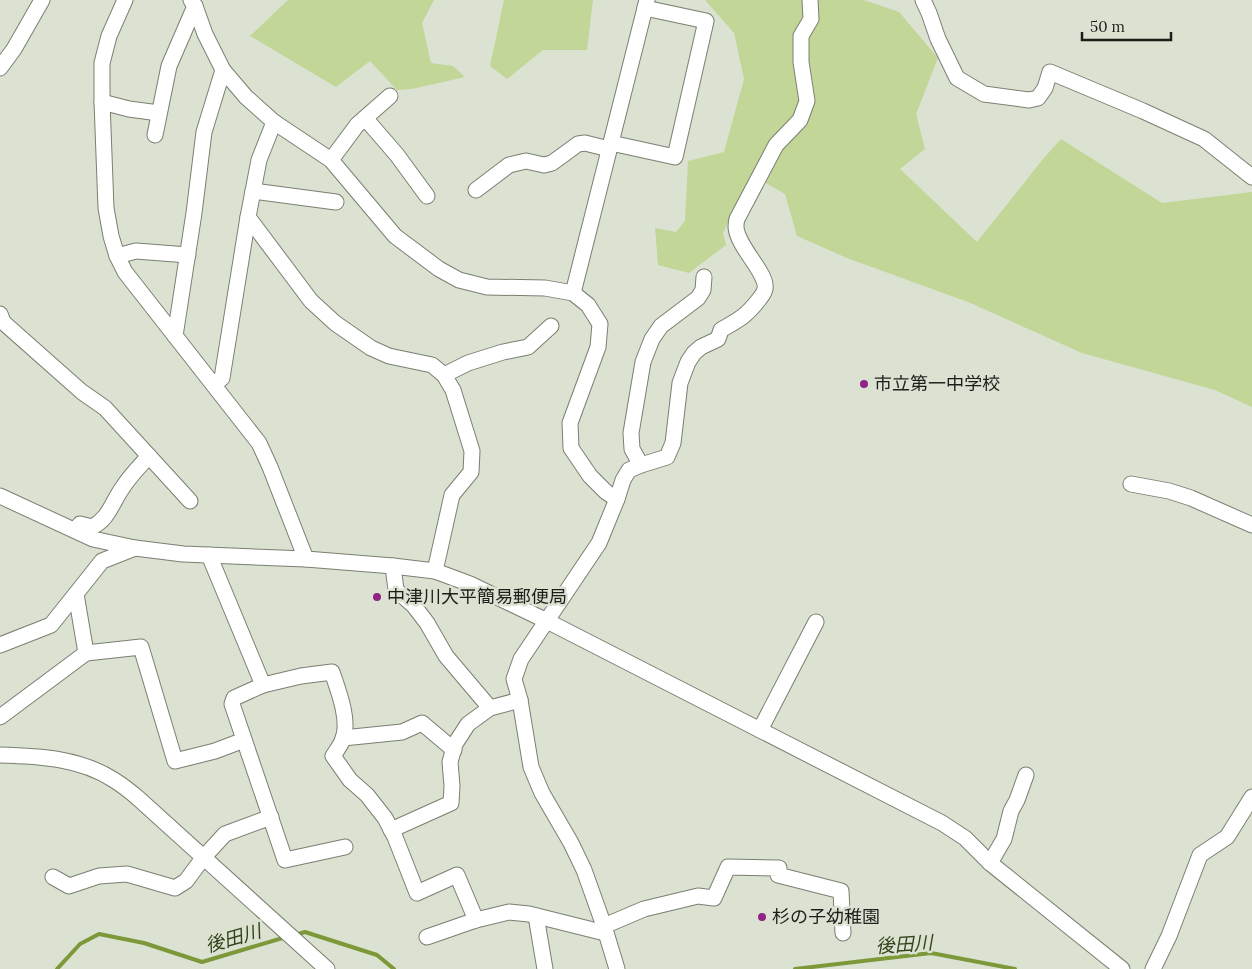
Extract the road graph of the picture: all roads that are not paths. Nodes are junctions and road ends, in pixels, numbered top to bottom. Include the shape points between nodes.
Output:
1 (42, 0) edge
2 (125, 0) edge
3 (810, 0) edge
4 (923, 0) edge
5 (193, 3) edge
6 (646, 4) edge
7 (0, 68) edge
8 (223, 70) junction
9 (390, 96) dead end
10 (102, 102) junction
11 (159, 113) junction
12 (365, 118) junction
13 (274, 122) junction
14 (155, 135) dead end
15 (610, 146) junction
16 (331, 160) junction
17 (1252, 177) edge
18 (476, 190) dead end
19 (253, 192) junction
20 (427, 196) dead end
21 (336, 202) dead end
22 (248, 216) junction
23 (188, 255) junction
24 (116, 256) junction
25 (704, 277) dead end
26 (572, 293) junction
27 (0, 314) edge
28 (552, 326) dead end
29 (175, 336) junction
30 (444, 375) junction
31 (214, 385) junction
32 (149, 456) junction
33 (641, 465) junction
34 (1131, 484) dead end
35 (0, 496) edge
36 (616, 499) junction
37 (190, 501) dead end
38 (1252, 525) edge
39 (75, 530) junction
40 (135, 548) junction
41 (209, 555) junction
42 (306, 559) junction
43 (393, 566) junction
44 (435, 571) junction
45 (76, 594) junction
46 (547, 621) junction
47 (816, 622) dead end
48 (0, 645) edge
49 (86, 653) junction
50 (263, 685) junction
51 (520, 700) junction
52 (490, 708) junction
53 (0, 717) edge
54 (760, 730) junction
55 (343, 738) junction
56 (244, 740) junction
57 (454, 750) junction
58 (0, 755) edge
59 (1026, 775) dead end
60 (1251, 801) edge
61 (270, 817) junction
62 (392, 830) junction
63 (345, 848) dead end
64 (203, 858) junction
65 (990, 863) junction
66 (53, 877) dead end
67 (536, 916) junction
68 (476, 920) junction
69 (605, 929) junction
70 (843, 933) dead end
71 (427, 937) dead end
72 (327, 969) edge
73 (545, 969) edge
74 (617, 969) edge
75 (1122, 969) edge
76 (1153, 969) edge

1 - 7 street
2 - 10 street via 109,36 102,63
3 - 33 street via 811,18 801,36 807,101 800,120 776,145 737,219 737,234 764,280 765,291 748,313 721,330 718,339 694,353 680,383 673,443 667,457
4 - 17 street via 957,78 984,94 1029,100 1038,98 1050,72 1204,139
5 - 8 street
5 - 11 street via 169,66
6 - 15 street
6 - 15 street via 706,21 675,157
8 - 13 street
8 - 23 street via 204,132
9 - 12 street
10 - 11 street
10 - 24 street via 106,208
11 - 14 street
12 - 16 street
12 - 20 street via 398,155
13 - 16 street
13 - 19 street
15 - 18 street via 578,144 552,163 544,165 526,161 509,165
15 - 26 street
16 - 26 street via 395,236 439,270 488,288 545,288
19 - 21 street
19 - 22 street
22 - 30 street via 311,301 335,323 371,348 389,356 432,365
22 - 31 street via 222,378
23 - 24 street via 136,251
23 - 29 street
24 - 29 street
25 - 33 street via 703,290 698,298 661,326 643,362 631,433 632,448
26 - 36 street via 588,304 600,324 593,365 570,423 572,448 590,476
27 - 32 street via 3,322 82,392 105,408
28 - 30 street via 528,347 468,363
29 - 31 street
30 - 44 street via 453,390 472,451 471,472 452,495
31 - 42 street via 259,443
32 - 37 street
32 - 39 street via 123,486 99,524 92,528 80,524
33 - 36 street via 629,470
34 - 38 street via 1192,498
35 - 39 street
36 - 46 street via 598,543
39 - 40 street
40 - 41 street
40 - 45 street via 102,561
41 - 42 street
41 - 50 street
42 - 43 street
43 - 44 street
43 - 52 street via 396,590 414,606 446,656
44 - 46 street
45 - 48 street via 51,624
45 - 49 street
46 - 51 street via 521,660 514,679
46 - 54 street
47 - 54 street
49 - 53 street
49 - 56 street via 140,646 175,761
50 - 55 street via 332,672 342,702
50 - 56 street via 234,698 232,704
51 - 52 street
51 - 69 street via 531,767 584,870
52 - 57 street via 468,724
54 - 65 street via 942,823 965,838
55 - 57 street via 402,732 422,722
55 - 62 street via 333,756
56 - 61 street
57 - 62 street via 450,762 450,804
58 - 64 street via 40,756 67,761 113,779
59 - 65 street via 1004,839
60 - 76 street via 1227,837 1200,855
61 - 63 street via 285,860
61 - 64 street via 225,834
62 - 68 street via 417,893 457,876
64 - 66 street via 186,881 175,888 127,874 99,876 68,886
64 - 72 street
65 - 75 street
67 - 68 street via 509,912
67 - 69 street
67 - 73 street
68 - 71 street
69 - 70 street via 644,909 698,896 714,898 728,867 779,868 778,875 841,891
69 - 74 street

